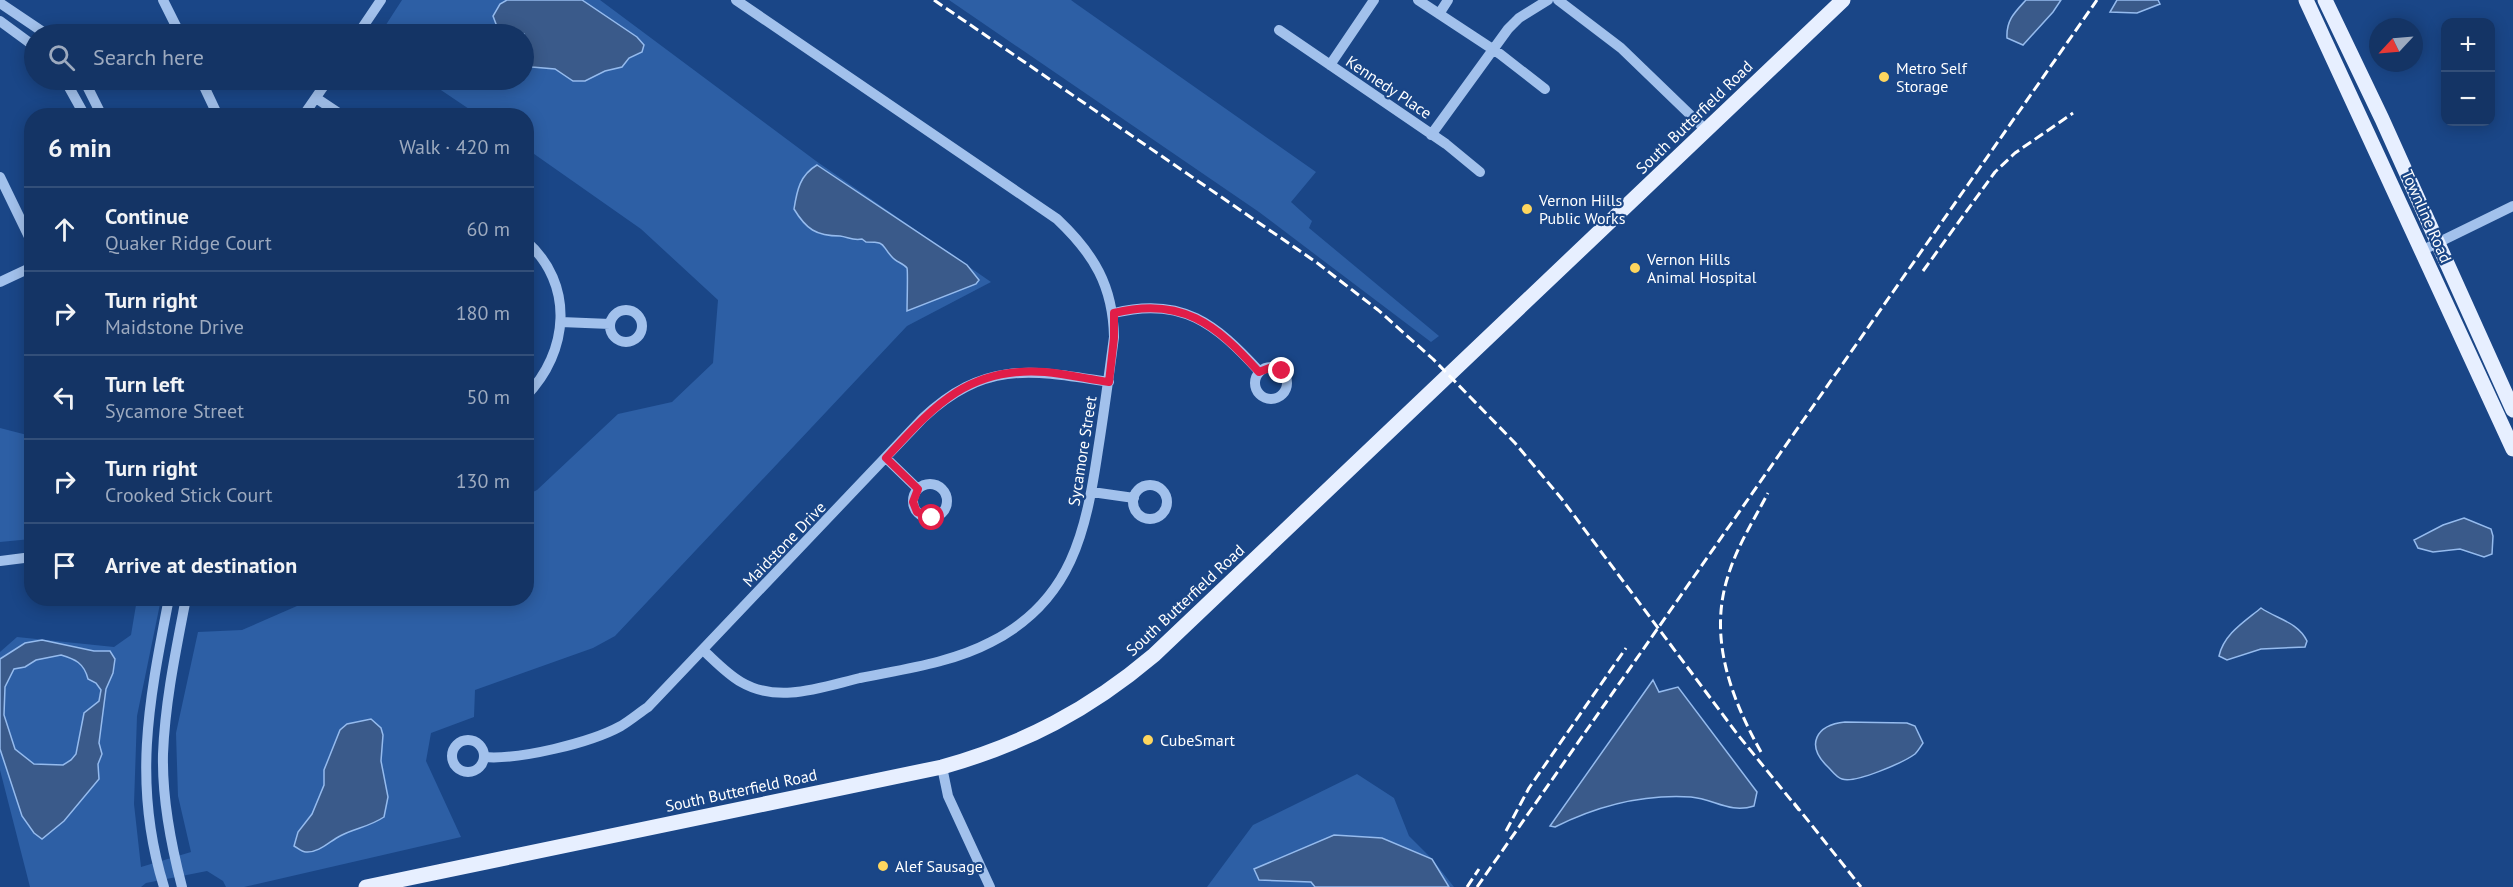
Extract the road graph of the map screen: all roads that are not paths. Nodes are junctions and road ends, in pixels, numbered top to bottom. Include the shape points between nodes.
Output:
1 (163, 0) edge
2 (381, 0) edge
3 (736, 0) edge
4 (1374, 0) edge
5 (1418, 0) edge
6 (1448, 0) edge
7 (1548, 0) edge
8 (1558, 0) edge
9 (1843, 0) edge
10 (2306, 0) edge
11 (2325, 0) edge
12 (0, 3) edge
13 (1438, 14) junction
14 (0, 21) edge
15 (31, 24) edge
16 (175, 24) edge
17 (365, 24) edge
18 (1279, 30) dead end
19 (24, 39) edge
20 (1492, 50) junction
21 (1330, 65) junction
22 (1545, 89) dead end
23 (71, 90) edge
24 (89, 90) edge
25 (206, 90) edge
26 (321, 90) edge
27 (316, 98) junction
28 (81, 108) edge
29 (98, 108) edge
30 (214, 108) edge
31 (309, 108) edge
32 (331, 108) edge
33 (1706, 130) junction
34 (1431, 135) junction
35 (1480, 172) dead end
36 (0, 177) edge
37 (2513, 206) edge
38 (24, 226) edge
39 (2430, 246) junction
40 (534, 251) edge
41 (24, 271) edge
42 (0, 282) edge
43 (1114, 313) junction
44 (561, 322) junction
45 (610, 324) dead end
46 (1259, 372) dead end
47 (1109, 382) junction
48 (534, 387) edge
49 (2513, 410) edge
50 (2513, 448) edge
51 (886, 458) junction
52 (918, 489) dead end
53 (1092, 492) junction
54 (1134, 498) dead end
55 (24, 558) edge
56 (0, 561) edge
57 (167, 606) edge
58 (185, 606) edge
59 (704, 650) junction
60 (484, 757) dead end
61 (942, 766) junction
62 (164, 887) edge
63 (182, 887) edge
64 (366, 887) edge
65 (990, 887) edge

1 - 16 street
2 - 17 street
3 - 43 street, Sycamore Street via 1057,219 1090,254
4 - 21 street
5 - 13 street
6 - 13 street
7 - 20 street via 1519,18
8 - 33 street via 1621,48
9 - 33 main road, South Butterfield Road
10 - 39 main road, Townline Road
11 - 39 main road, Townline Road via 2382,119
12 - 15 street
13 - 20 street
14 - 19 street
18 - 21 street, Kennedy Place
20 - 22 street
20 - 34 street
21 - 34 street, Kennedy Place
23 - 28 street
24 - 29 street
25 - 30 street
26 - 27 street
27 - 31 street
27 - 32 street
33 - 61 main road, South Butterfield Road via 1140,666 1094,701 1045,729 1001,748
34 - 35 street, Kennedy Place
36 - 38 street
37 - 39 street
39 - 49 main road, Townline Road
39 - 50 main road, Townline Road
40 - 44 street via 548,268 557,289
41 - 42 street
43 - 46 street via 1145,308 1186,313 1223,334
43 - 47 street, Sycamore Street
44 - 45 street
44 - 48 street via 551,363
47 - 51 street, Maidstone Drive via 1045,372 1022,372 977,381 938,404
47 - 53 street, Sycamore Street
51 - 52 street
51 - 59 street, Maidstone Drive
53 - 54 street
53 - 59 street, Sycamore Street via 1077,549 1051,592 1015,627 964,654 794,693 775,693 742,682
55 - 56 street
57 - 62 street via 145,747 150,821
58 - 63 street via 166,711 163,756 166,805
59 - 60 street, Maidstone Drive via 648,707 621,726 573,743 501,758
61 - 64 main road, South Butterfield Road
61 - 65 street via 948,796

